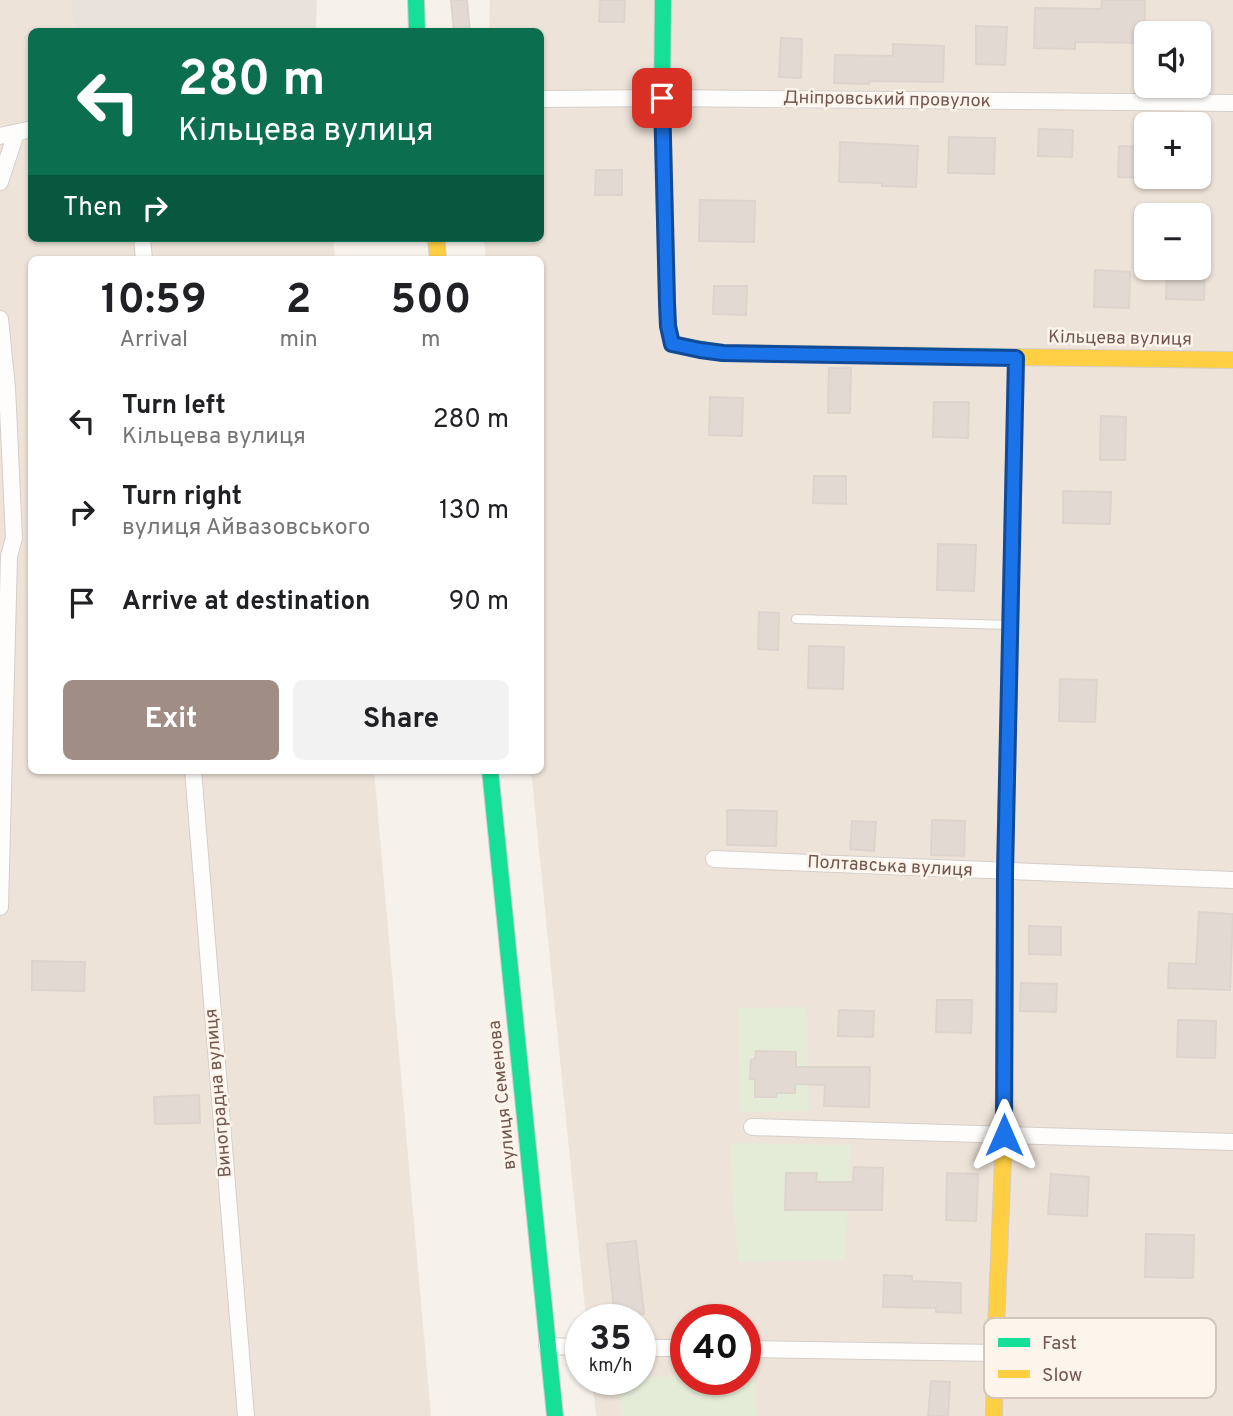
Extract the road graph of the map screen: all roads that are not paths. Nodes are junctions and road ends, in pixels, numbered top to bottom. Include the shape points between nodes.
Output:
1 (416, 0) edge
2 (663, 0) edge
3 (417, 28) edge
4 (662, 98) junction
5 (544, 99) edge
6 (1233, 103) edge
7 (24, 131) edge
8 (0, 136) edge
9 (0, 182) edge
10 (0, 319) edge
11 (1016, 358) junction
12 (1233, 360) edge
13 (4, 558) edge
14 (796, 619) dead end
15 (1010, 625) junction
16 (193, 774) edge
17 (489, 774) edge
18 (714, 859) dead end
19 (1005, 872) junction
20 (1233, 880) edge
21 (0, 907) edge
22 (752, 1127) dead end
23 (1004, 1135) junction
24 (1233, 1142) edge
25 (996, 1318) edge
26 (547, 1346) junction
27 (565, 1347) edge
28 (761, 1349) edge
29 (984, 1353) edge
30 (994, 1398) edge
31 (246, 1416) edge
32 (555, 1416) edge
33 (994, 1416) edge

1 - 3 main road
2 - 4 main road
4 - 5 street, Дніпровський провулок
4 - 6 street, Дніпровський провулок
4 - 11 main road, Кільцева вулиця via 672,344 723,353
7 - 8 street
7 - 9 street
10 - 13 street via 14,538
11 - 12 main road, Кільцева вулиця
11 - 15 main road
13 - 21 street
14 - 15 lane
15 - 19 main road
16 - 31 street, Виноградна вулиця
17 - 26 main road, вулиця Семенова
18 - 19 street, Полтавська вулиця
19 - 20 street, Полтавська вулиця
19 - 23 main road
22 - 23 street
23 - 24 street
23 - 25 main road
26 - 27 street
26 - 32 main road, вулиця Семенова
28 - 29 street
30 - 33 main road

